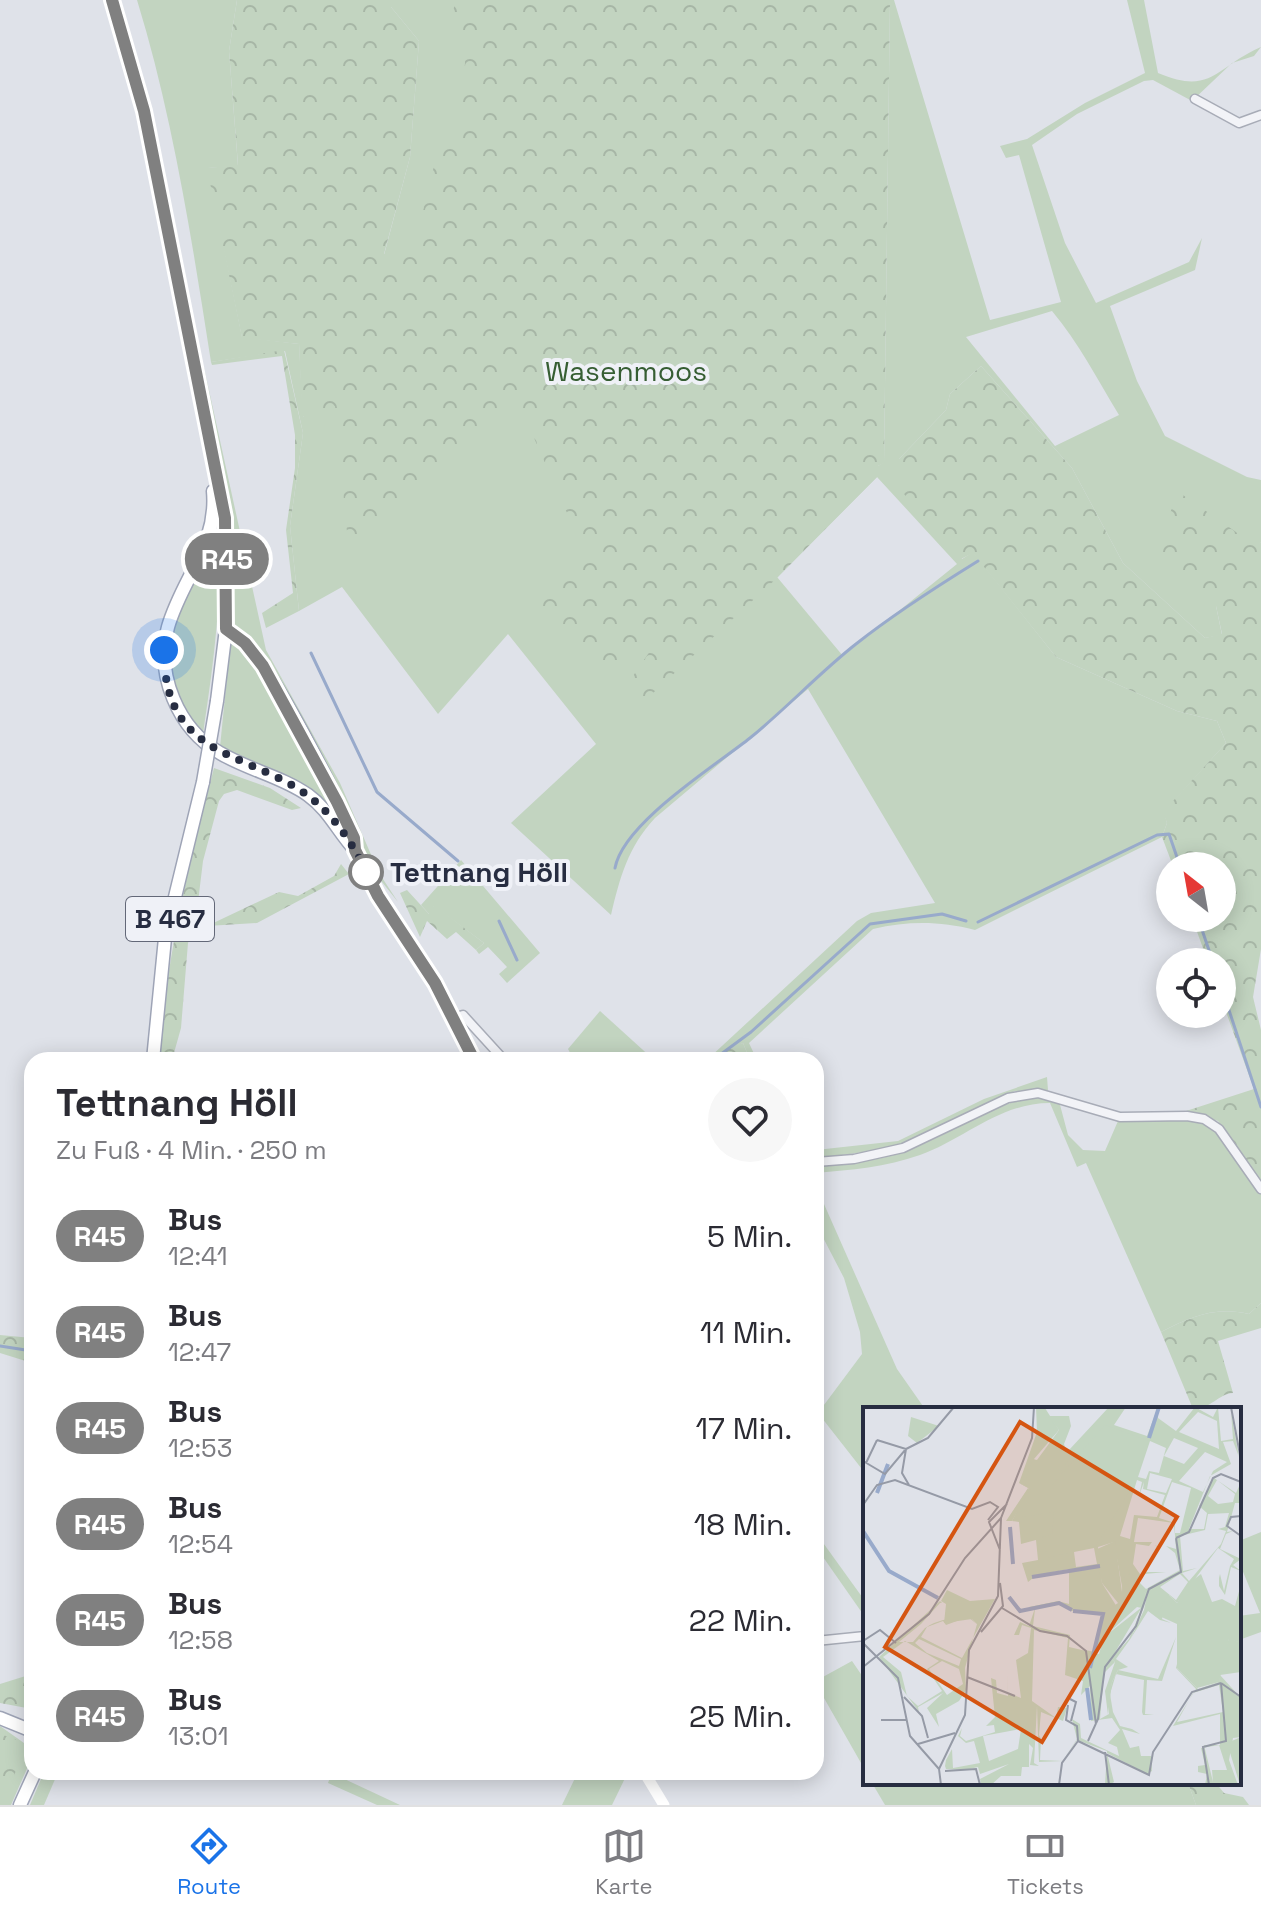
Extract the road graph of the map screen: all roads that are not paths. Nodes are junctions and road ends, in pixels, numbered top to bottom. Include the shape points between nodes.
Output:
1 (112, 0) edge
2 (1195, 99) dead end
3 (1261, 115) edge
4 (217, 477) junction
5 (226, 629) junction
6 (355, 850) junction
7 (454, 1018) junction
8 (154, 1052) edge
9 (470, 1052) edge
10 (497, 1052) edge
11 (824, 1161) edge
12 (1261, 1189) edge
13 (863, 1636) edge
14 (824, 1640) edge
15 (5, 1720) edge
16 (24, 1728) edge
17 (31, 1780) edge
18 (649, 1780) edge
19 (20, 1805) edge
20 (664, 1805) edge

1 - 4 main road, B 467 via 144,111
2 - 3 street via 1239,123
4 - 5 main road, B 467 via 227,552
4 - 6 main road via 206,549 167,631 164,664 172,696 208,745 311,797
5 - 6 main road via 263,666 337,802
5 - 8 main road, B 467, bridge via 203,782 165,938
6 - 7 main road
7 - 9 main road
7 - 10 street via 463,1015
11 - 12 street via 903,1148 1008,1098 1038,1093 1120,1117 1204,1119 1219,1129
13 - 14 street
15 - 16 main road
17 - 19 main road
18 - 20 main road

